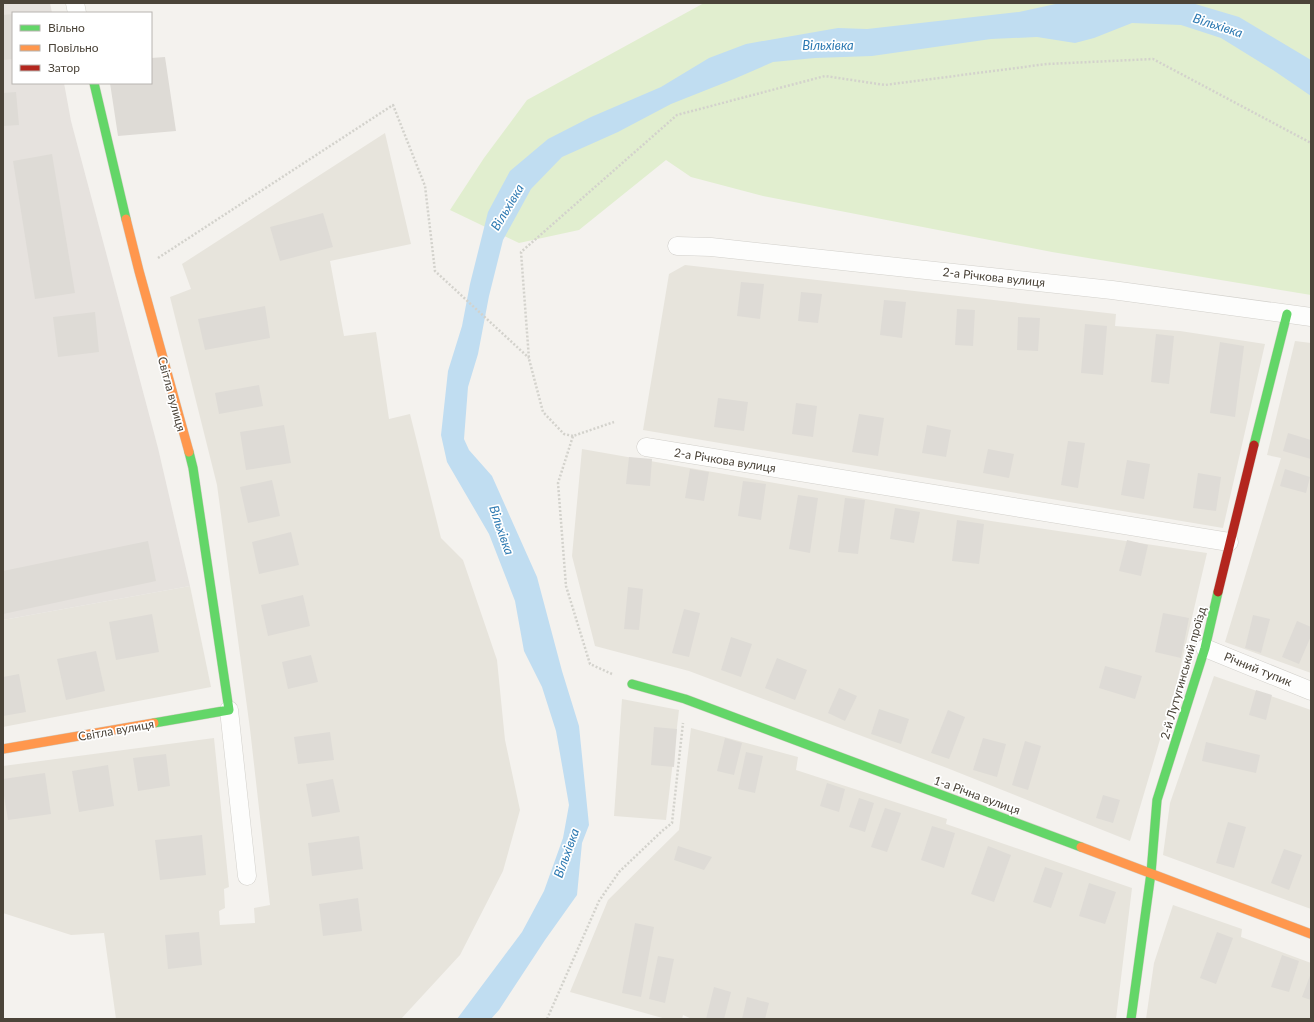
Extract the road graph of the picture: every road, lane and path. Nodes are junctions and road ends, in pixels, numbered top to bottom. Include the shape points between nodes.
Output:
1 (94, 84) edge
2 (1311, 143) edge
3 (677, 246) dead end
4 (139, 270) junction
5 (1287, 314) junction
6 (1311, 317) edge
7 (529, 359) junction
8 (614, 422) dead end
9 (573, 436) junction
10 (646, 447) dead end
11 (1229, 542) junction
12 (1205, 648) junction
13 (632, 684) joint
14 (1311, 691) edge
15 (685, 699) junction
16 (229, 710) junction
17 (3, 749) edge
18 (1151, 873) junction
19 (247, 876) dead end
20 (1311, 934) edge
21 (547, 1019) edge
22 (1130, 1019) edge

1 - 4 street, Світла вулиця
2 - 7 path via 1153,59 1047,64 885,84 825,76 677,115 521,252
3 - 5 street, 2-а Річкова вулиця via 711,247 1112,290
4 - 7 path via 393,105 425,186 435,271
4 - 16 street, Світла вулиця via 193,468
5 - 6 street, 2-а Річкова вулиця
5 - 11 street, 2-й Лутугинський проїзд
7 - 9 path via 543,412 564,434
8 - 9 path
9 - 13 path via 558,483 566,586 590,664
10 - 11 street, 2-а Річкова вулиця
11 - 12 street, 2-й Лутугинський проїзд
12 - 14 street, Річний тупик
12 - 18 street, 2-й Лутугинський проїзд via 1157,800
13 - 15 street, 1-а Річна вулиця
15 - 18 street, 1-а Річна вулиця
15 - 21 path via 672,823 618,872 599,901
16 - 17 street, Світла вулиця
16 - 19 street, Світла вулиця
18 - 20 street, 1-а Річна вулиця
18 - 22 street, 2-й Лутугинський проїзд

